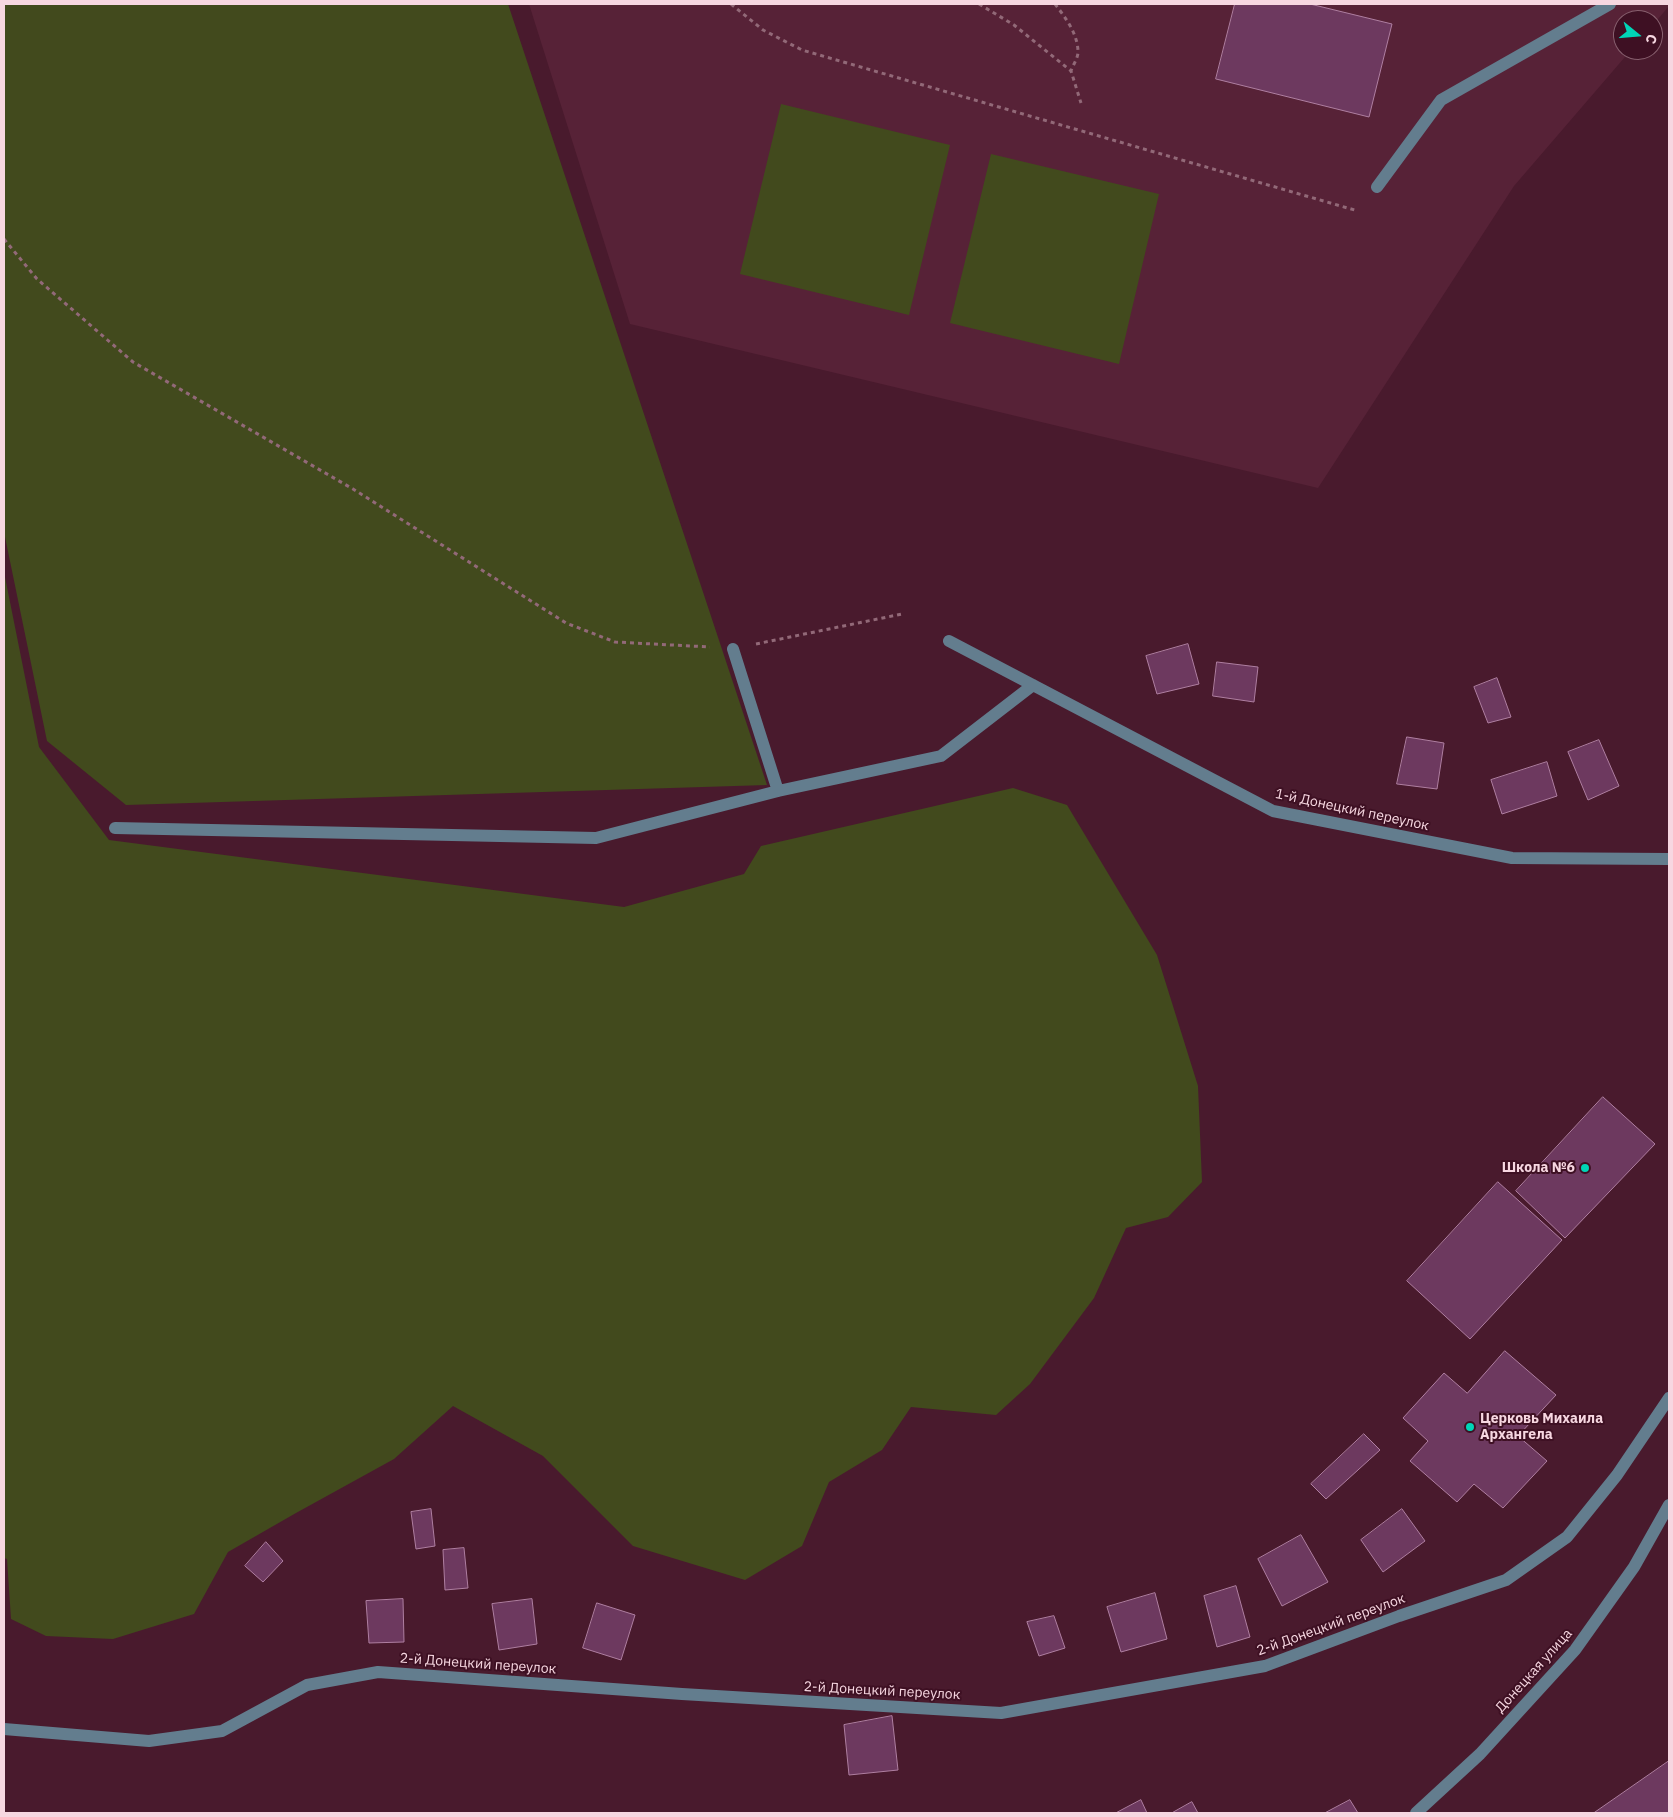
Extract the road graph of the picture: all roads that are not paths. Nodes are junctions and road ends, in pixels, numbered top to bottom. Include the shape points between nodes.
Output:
1 (1610, 4) edge
2 (1377, 187) dead end
3 (949, 642) dead end
4 (733, 649) road end
5 (1032, 685) junction
6 (778, 791) junction
7 (115, 828) dead end
8 (1669, 860) edge
9 (1669, 1398) edge
10 (1669, 1505) edge
11 (4, 1729) edge
12 (1416, 1813) edge

1 - 2 street via 1441,100
3 - 5 street, 1-й Донецкий переулок
4 - 6 street
5 - 6 street via 941,756
5 - 8 street, 1-й Донецкий переулок via 1273,811 1512,858
6 - 7 street via 596,838
9 - 11 street, 2-й Донецкий переулок via 1567,1537 1506,1580 1265,1666 1001,1713 673,1694 378,1672 307,1685 222,1731 149,1740
10 - 12 street, Донецкая улица via 1634,1567 1575,1650 1480,1754

